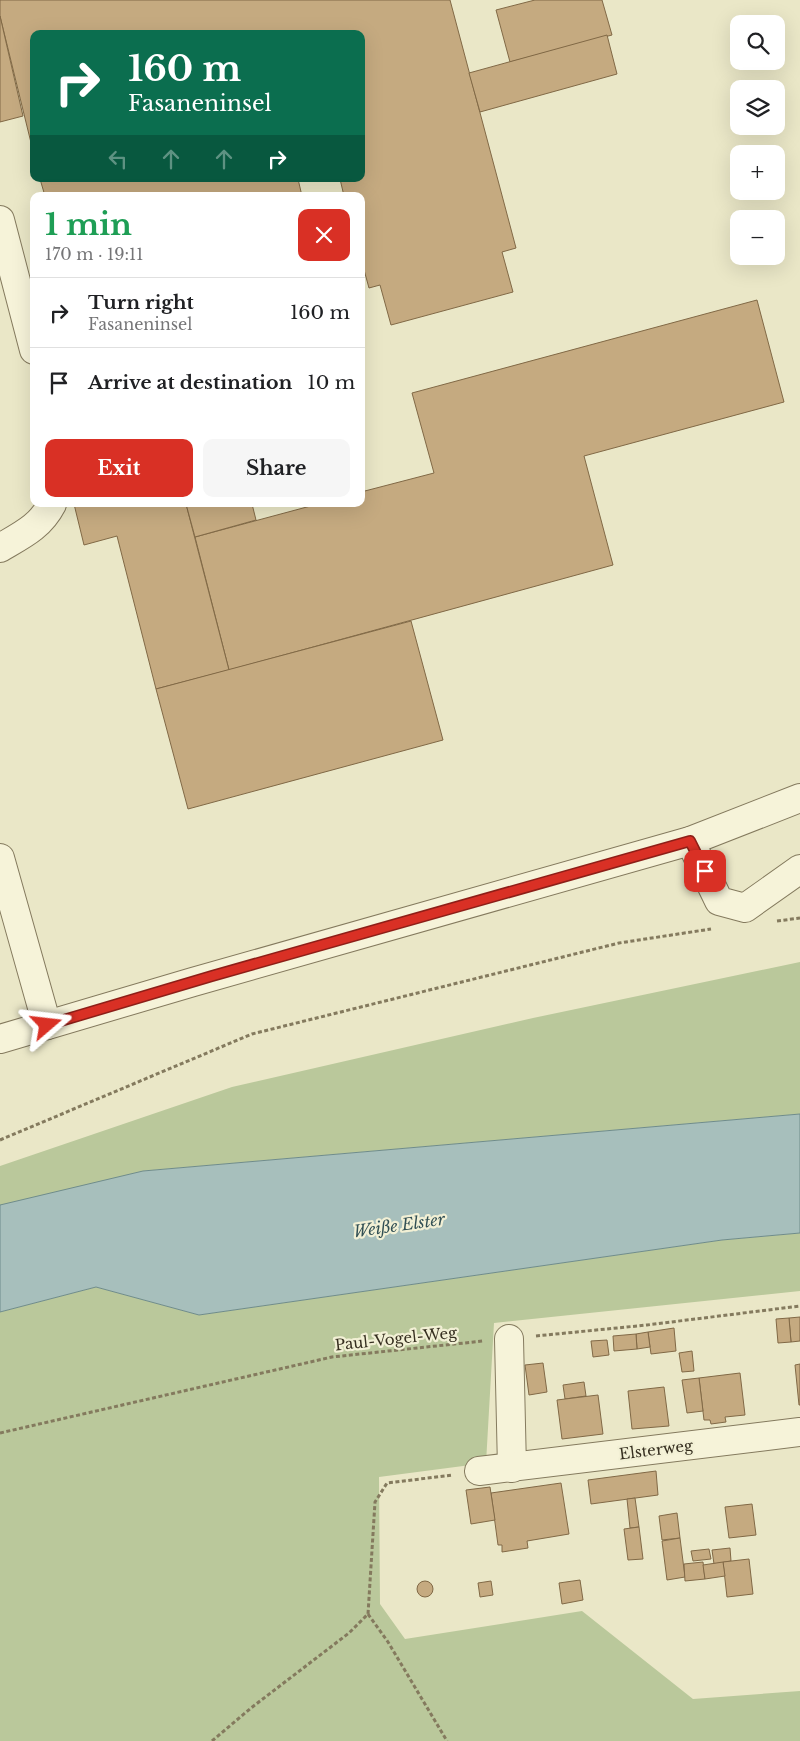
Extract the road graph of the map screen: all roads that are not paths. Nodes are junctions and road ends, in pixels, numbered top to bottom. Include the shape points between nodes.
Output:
1 (0, 220) edge
2 (30, 335) edge
3 (50, 507) edge
4 (0, 548) edge
5 (800, 798) edge
6 (690, 841) junction
7 (0, 858) edge
8 (800, 869) edge
9 (47, 1025) junction
10 (0, 1039) edge
11 (510, 1339) road end
12 (800, 1432) edge
13 (512, 1468) junction
14 (479, 1472) road end

1 - 2 street
3 - 4 street via 36,526
5 - 6 street
6 - 8 street via 719,901 745,908
6 - 9 street
7 - 9 street
9 - 10 street
11 - 13 street
12 - 13 street, Elsterweg
13 - 14 street, Elsterweg

